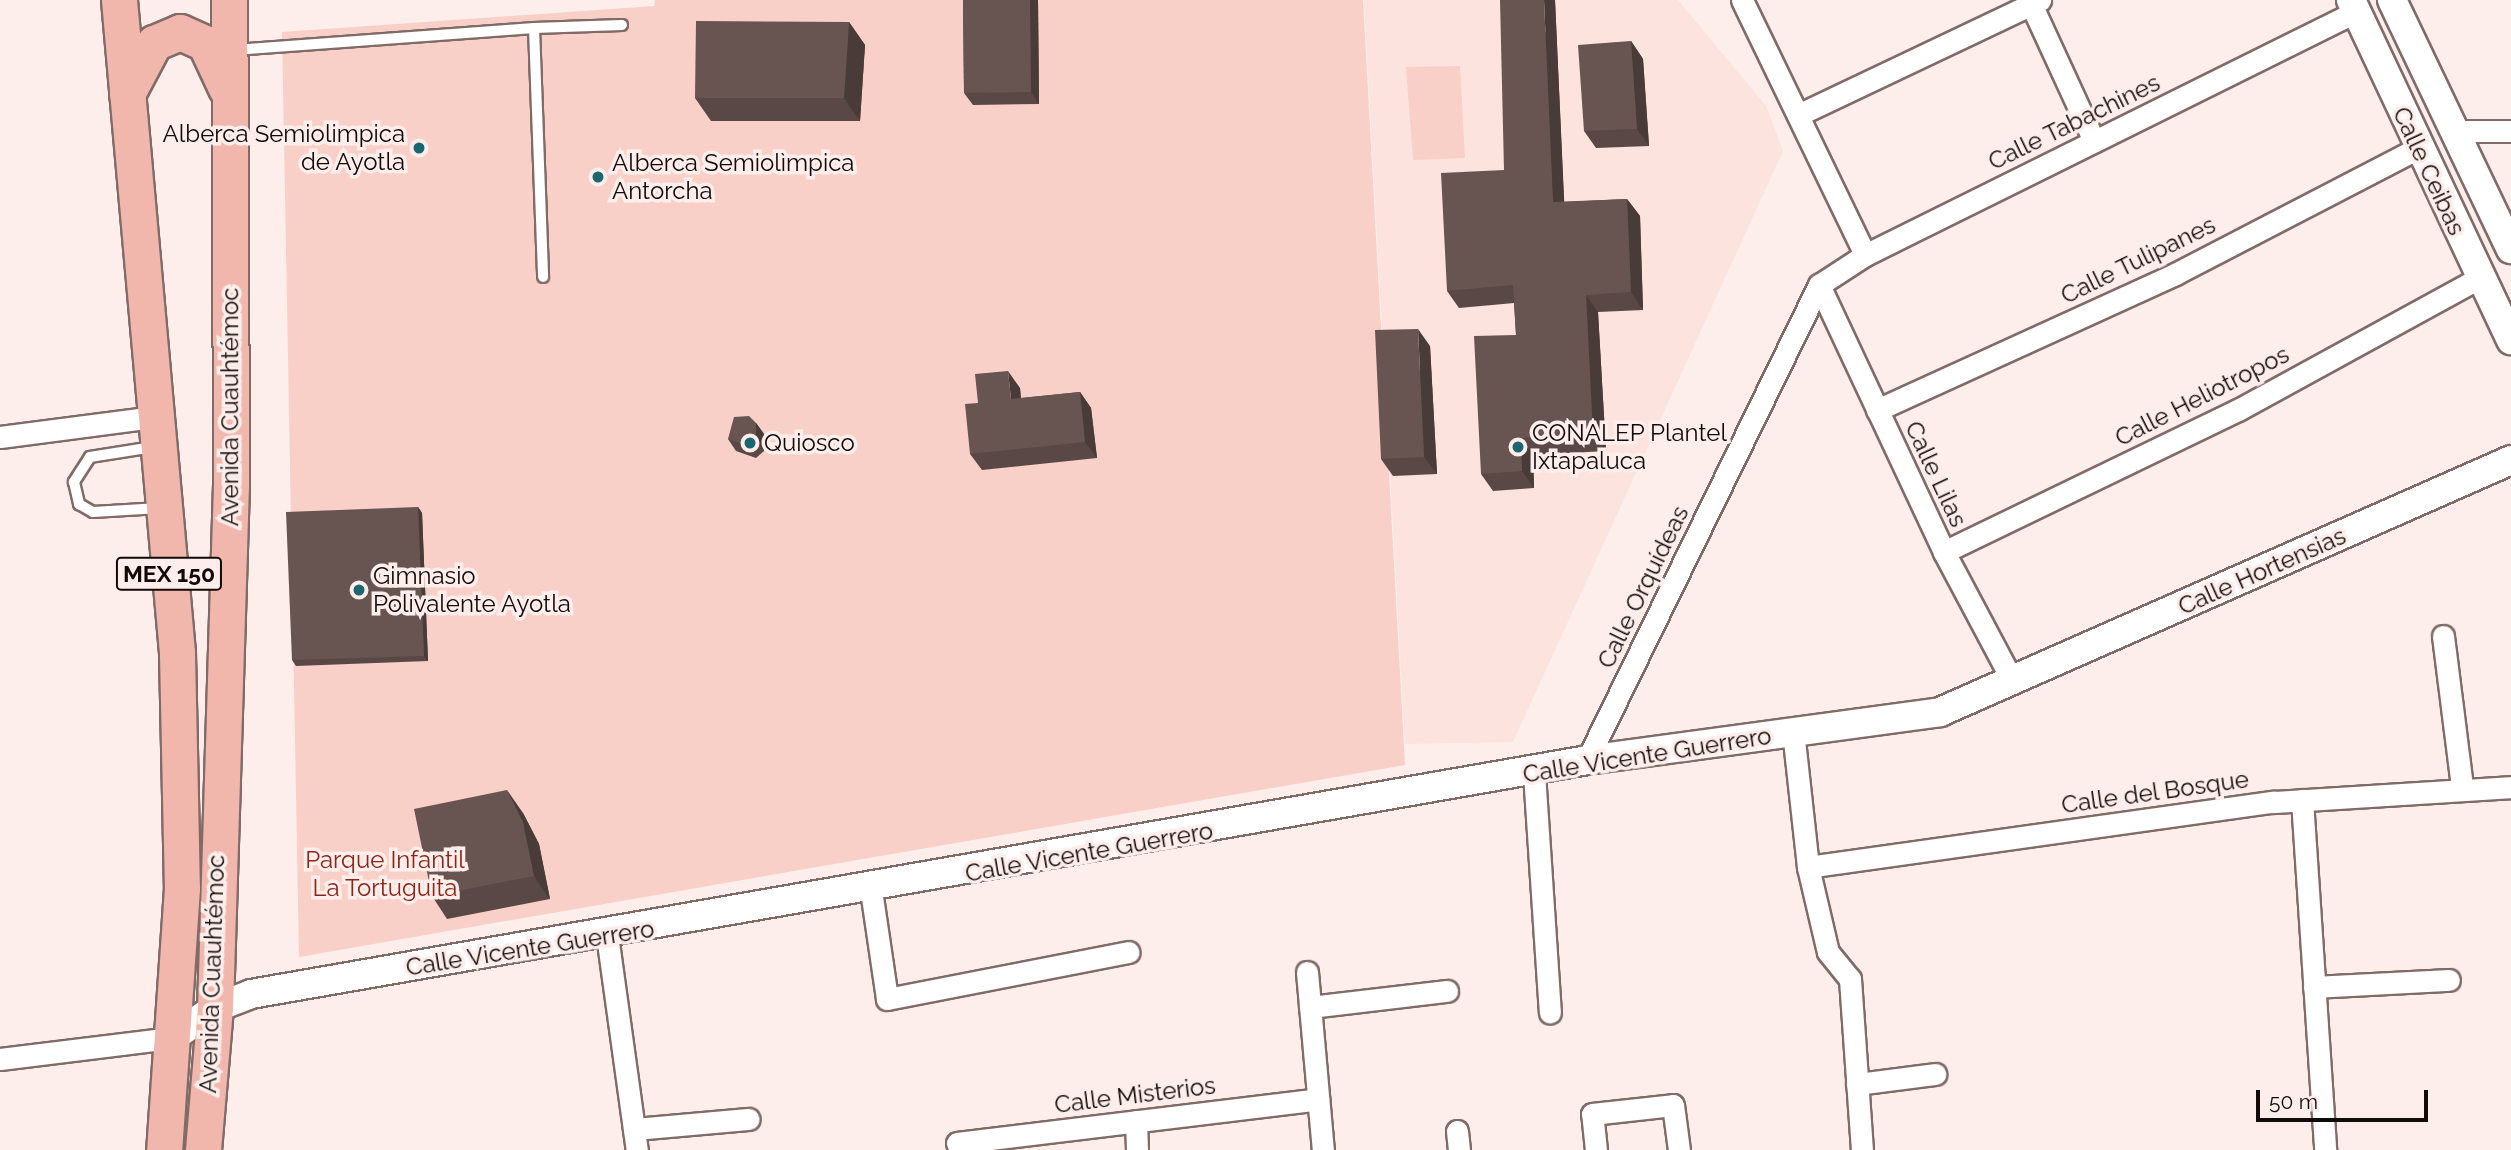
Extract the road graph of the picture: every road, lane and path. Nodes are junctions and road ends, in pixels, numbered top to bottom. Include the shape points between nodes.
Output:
1 (119, 0) edge
2 (229, 0) edge
3 (1742, 0) edge
4 (2392, 0) edge
5 (2035, 2) edge
6 (2354, 6) edge
7 (622, 25) dead end
8 (534, 28) junction
9 (231, 50) junction
10 (126, 96) junction
11 (233, 104) junction
12 (1798, 115) junction
13 (2456, 131) junction
14 (2511, 131) edge
15 (2094, 141) junction
16 (2418, 148) junction
17 (2511, 248) edge
18 (1864, 255) junction
19 (544, 276) dead end
20 (2479, 278) junction
21 (1819, 285) junction
22 (2511, 340) edge
23 (1877, 410) junction
24 (154, 432) junction
25 (0, 437) edge
26 (2511, 460) edge
27 (162, 507) junction
28 (1944, 552) junction
29 (2443, 636) dead end
30 (2013, 682) junction
31 (1793, 731) junction
32 (1587, 760) junction
33 (1534, 773) junction
34 (2462, 787) junction
35 (2511, 788) edge
36 (2302, 800) junction
37 (1808, 867) junction
38 (871, 890) junction
39 (607, 935) junction
40 (1128, 952) dead end
41 (1307, 972) dead end
42 (2449, 980) dead end
43 (2314, 987) junction
44 (1447, 991) dead end
45 (215, 1007) junction
46 (1310, 1007) junction
47 (1550, 1012) dead end
48 (172, 1038) junction
49 (0, 1059) edge
50 (1935, 1074) dead end
51 (1857, 1084) junction
52 (1318, 1099) junction
53 (749, 1119) dead end
54 (1136, 1121) junction
55 (636, 1140) edge
56 (1027, 1142) edge
57 (957, 1143) dead end
58 (164, 1150) edge
59 (203, 1150) edge
60 (1137, 1150) edge
61 (1323, 1150) edge
62 (1596, 1150) edge
63 (1679, 1150) edge
64 (1862, 1150) edge
65 (2325, 1150) edge

1 - 10 main road, MEX 150
2 - 9 main road, Avenida Cuauhtémoc / MEX 150
3 - 12 street
4 - 13 street, Calle Ceibas
5 - 12 street
5 - 15 street
6 - 15 street, Calle Tabachines
6 - 16 street, Calle Ceibas
7 - 8 lane
8 - 9 lane
8 - 19 lane
9 - 11 main road, Avenida Cuauhtémoc / MEX 150
10 - 11 main road via 154,43 180,32 213,54
10 - 24 main road, MEX 150
11 - 45 main road, Avenida Cuauhtémoc / MEX 150 via 231,485
12 - 18 street
13 - 14 street
13 - 17 street, Calle Ceibas
15 - 18 street, Calle Tabachines
16 - 20 street, Calle Ceibas
16 - 23 street, Calle Tulipanes via 2175,274
18 - 21 street, Calle Tabachines
20 - 22 street, Calle Ceibas
20 - 28 street, Calle Heliotropos via 2238,410
21 - 23 street, Calle Lilas
21 - 32 street, Calle Orquídeas
23 - 28 street, Calle Lilas
24 - 25 street
24 - 27 main road, MEX 150
24 - 27 lane via 90,457 74,482 79,504 93,512
26 - 30 street, Calle Hortensias
27 - 48 main road, MEX 150 via 177,653 182,888
28 - 30 street, Calle Lilas
29 - 34 street
30 - 31 street, Calle Vicente Guerrero via 1940,712
31 - 32 street, Calle Vicente Guerrero
31 - 37 street
32 - 33 street, Calle Vicente Guerrero
33 - 38 street, Calle Vicente Guerrero
33 - 47 street
34 - 35 street, Calle del Bosque
34 - 36 street, Calle del Bosque
36 - 37 street, Calle del Bosque
36 - 43 street
37 - 51 street via 1828,952 1850,979
38 - 39 street, Calle Vicente Guerrero
38 - 40 street via 887,999
39 - 45 street, Calle Vicente Guerrero via 251,994
39 - 55 street
41 - 46 street
42 - 43 street
43 - 65 street
44 - 46 street
45 - 48 street, Calle Vicente Guerrero
45 - 59 main road, Avenida Cuauhtémoc / MEX 150
46 - 52 street
48 - 49 street
48 - 58 main road, MEX 150
50 - 51 street
51 - 64 street
52 - 54 street, Calle Misterios
52 - 61 street
53 - 55 street
54 - 56 street, Calle Misterios
54 - 60 street
56 - 57 street, Calle Misterios
62 - 63 street via 1592,1114 1673,1105

